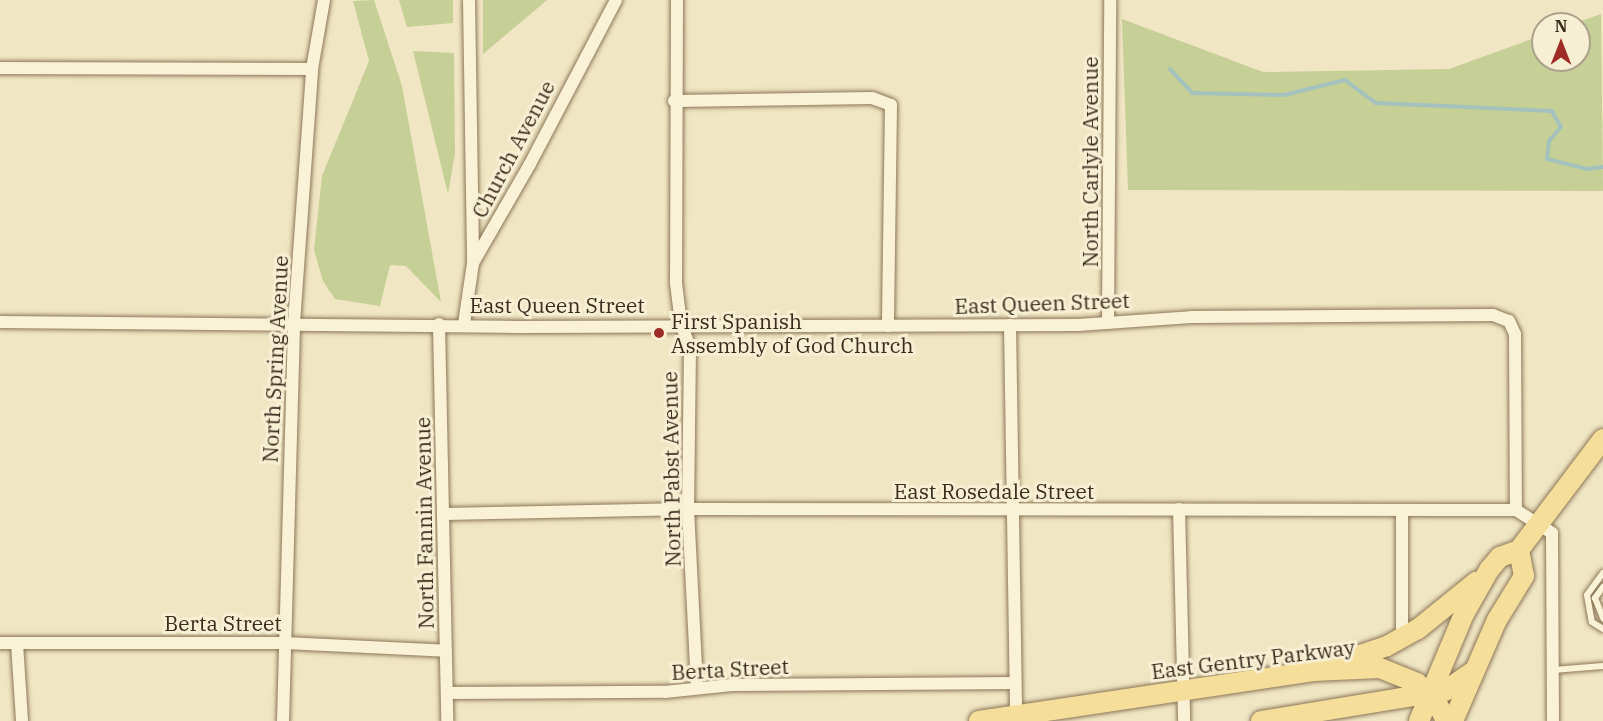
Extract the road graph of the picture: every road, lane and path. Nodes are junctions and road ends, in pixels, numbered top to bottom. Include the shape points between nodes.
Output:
1 (324, 0) edge
2 (469, 0) edge
3 (616, 0) edge
4 (677, 0) edge
5 (1110, 0) edge
6 (0, 69) edge
7 (312, 69) junction
8 (674, 101) junction
9 (473, 263) junction
10 (0, 322) edge
11 (294, 323) junction
12 (1108, 323) junction
13 (439, 324) junction
14 (464, 324) junction
15 (681, 324) junction
16 (1010, 325) junction
17 (888, 326) junction
18 (1603, 439) edge
19 (688, 509) junction
20 (1179, 509) junction
21 (1402, 510) junction
22 (1516, 510) junction
23 (1013, 512) junction
24 (445, 514) junction
25 (1539, 525) junction
26 (1519, 550) junction
27 (1489, 570) junction
28 (1603, 573) edge
29 (1603, 588) edge
30 (1603, 618) edge
31 (1603, 629) edge
32 (1402, 638) junction
33 (0, 643) edge
34 (17, 643) junction
35 (285, 643) junction
36 (446, 651) junction
37 (1603, 666) edge
38 (1553, 670) junction
39 (1313, 671) junction
40 (1472, 672) junction
41 (1015, 682) junction
42 (697, 687) junction
43 (1184, 692) junction
44 (447, 693) junction
45 (1429, 694) junction
46 (1290, 716) junction
47 (1016, 718) edge
48 (22, 721) edge
49 (283, 721) edge
50 (447, 721) edge
51 (979, 721) edge
52 (1184, 721) edge
53 (1261, 721) edge
54 (1342, 721) edge
55 (1419, 721) edge
56 (1446, 721) edge
57 (1453, 721) edge
58 (1553, 721) edge

1 - 7 street, North Spring Avenue
2 - 9 street
3 - 9 street, Church Avenue
4 - 8 street, North Pabst Avenue
5 - 12 street, North Carlyle Avenue
6 - 7 street
7 - 11 street, North Spring Avenue
8 - 15 street, North Pabst Avenue via 676,282
8 - 17 street via 872,98 891,105
9 - 14 street, Church Avenue
10 - 11 street, East Queen Street
11 - 13 street, East Queen Street
11 - 35 street, North Spring Avenue
12 - 16 street, East Queen Street
12 - 22 street, East Queen Street via 1203,316 1493,315 1509,321 1515,339
13 - 14 street, East Queen Street
13 - 24 street, North Fannin Avenue
14 - 15 street, East Queen Street
15 - 17 street, East Queen Street
15 - 19 street, North Pabst Avenue via 690,348
16 - 17 street, East Queen Street
16 - 23 street
18 - 25 main road
19 - 23 street, East Rosedale Street
19 - 24 street, East Rosedale Street
19 - 42 street, North Pabst Avenue
20 - 21 street, East Rosedale Street
20 - 23 street, East Rosedale Street
20 - 43 street
21 - 22 street, East Rosedale Street
21 - 32 street
22 - 25 street
23 - 41 street
24 - 36 street, North Fannin Avenue
25 - 26 main road
25 - 38 street via 1552,533
26 - 27 main road via 1500,557
26 - 40 main road via 1524,576
27 - 32 main road via 1428,622
27 - 45 main road via 1464,614
28 - 31 lane via 1587,595 1592,622
29 - 30 lane via 1595,598
32 - 39 main road
33 - 34 street, Berta Street
34 - 35 street, Berta Street
34 - 48 street
35 - 36 street, Berta Street
35 - 49 street, North Spring Avenue
36 - 44 street, North Fannin Avenue
37 - 38 lane
38 - 58 street
39 - 43 main road, East Gentry Parkway
39 - 45 main road, East Gentry Parkway via 1390,670 1417,683
40 - 45 main road via 1455,687
40 - 57 main road
41 - 42 street, Berta Street
41 - 47 street
42 - 44 street, Berta Street via 665,692
43 - 47 main road, East Gentry Parkway
43 - 52 street
44 - 50 street, North Fannin Avenue
45 - 46 main road
45 - 55 main road
45 - 56 main road
46 - 53 main road
46 - 54 main road
47 - 51 main road, East Gentry Parkway

